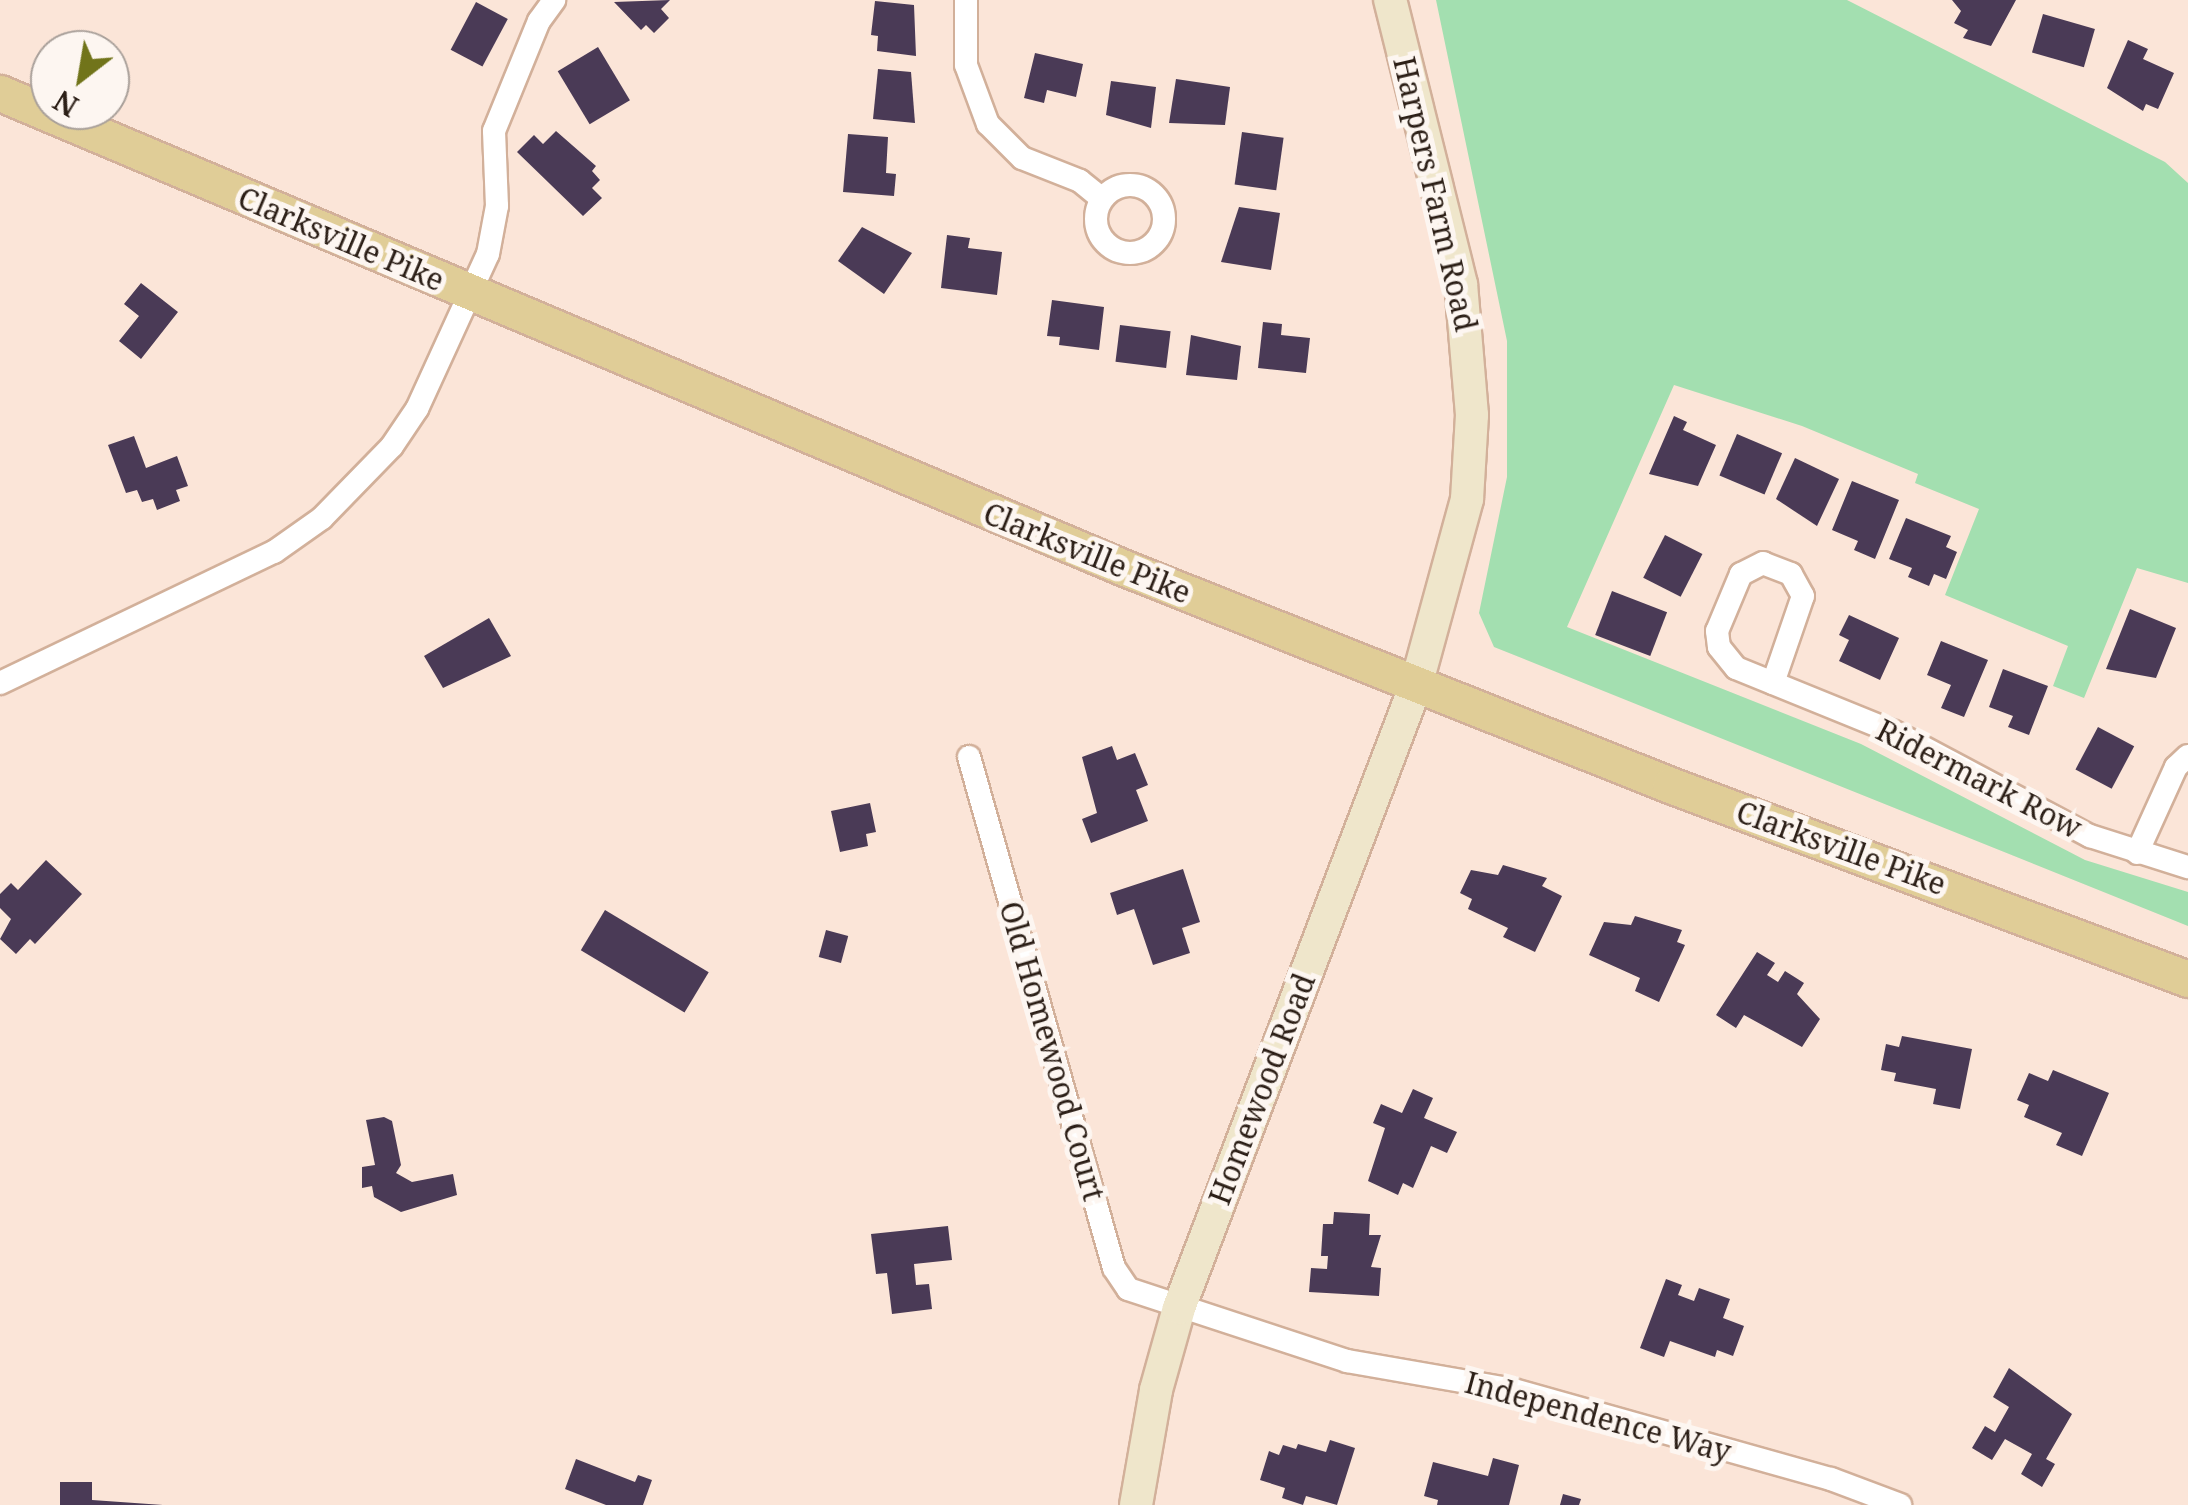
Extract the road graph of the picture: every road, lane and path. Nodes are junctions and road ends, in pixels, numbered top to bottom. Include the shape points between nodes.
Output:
1 (554, 0) edge
2 (966, 0) edge
3 (1390, 0) edge
4 (0, 93) edge
5 (1102, 199) dead end
6 (470, 294) junction
7 (0, 682) edge
8 (1417, 682) junction
9 (1773, 682) junction
10 (2188, 756) edge
11 (969, 757) dead end
12 (2138, 853) junction
13 (2188, 867) edge
14 (2188, 979) edge
15 (1179, 1308) junction
16 (1136, 1505) edge
17 (1900, 1505) edge

1 - 6 street via 498,115 496,226
2 - 5 street via 966,65 988,124 1022,158 1080,182
3 - 8 street, Harpers Farm Road via 1470,346 1467,499
4 - 6 main road, Clarksville Pike
6 - 7 street via 408,422 322,518 221,581 60,649
6 - 8 main road, Clarksville Pike via 928,489
8 - 14 main road, Clarksville Pike via 1670,785
8 - 15 street, Homewood Road
9 - 9 street, Ridermark Row via 1803,596 1791,574 1763,564 1741,574 1717,632 1724,658
9 - 12 street, Ridermark Row via 1894,732 2054,819
10 - 12 street via 2176,768
11 - 15 street, Old Homewood Court via 1114,1268 1140,1296
12 - 13 street, Ridermark Row
15 - 16 street, Homewood Road
15 - 17 street, Independence Way via 1348,1361 1514,1390 1831,1479

